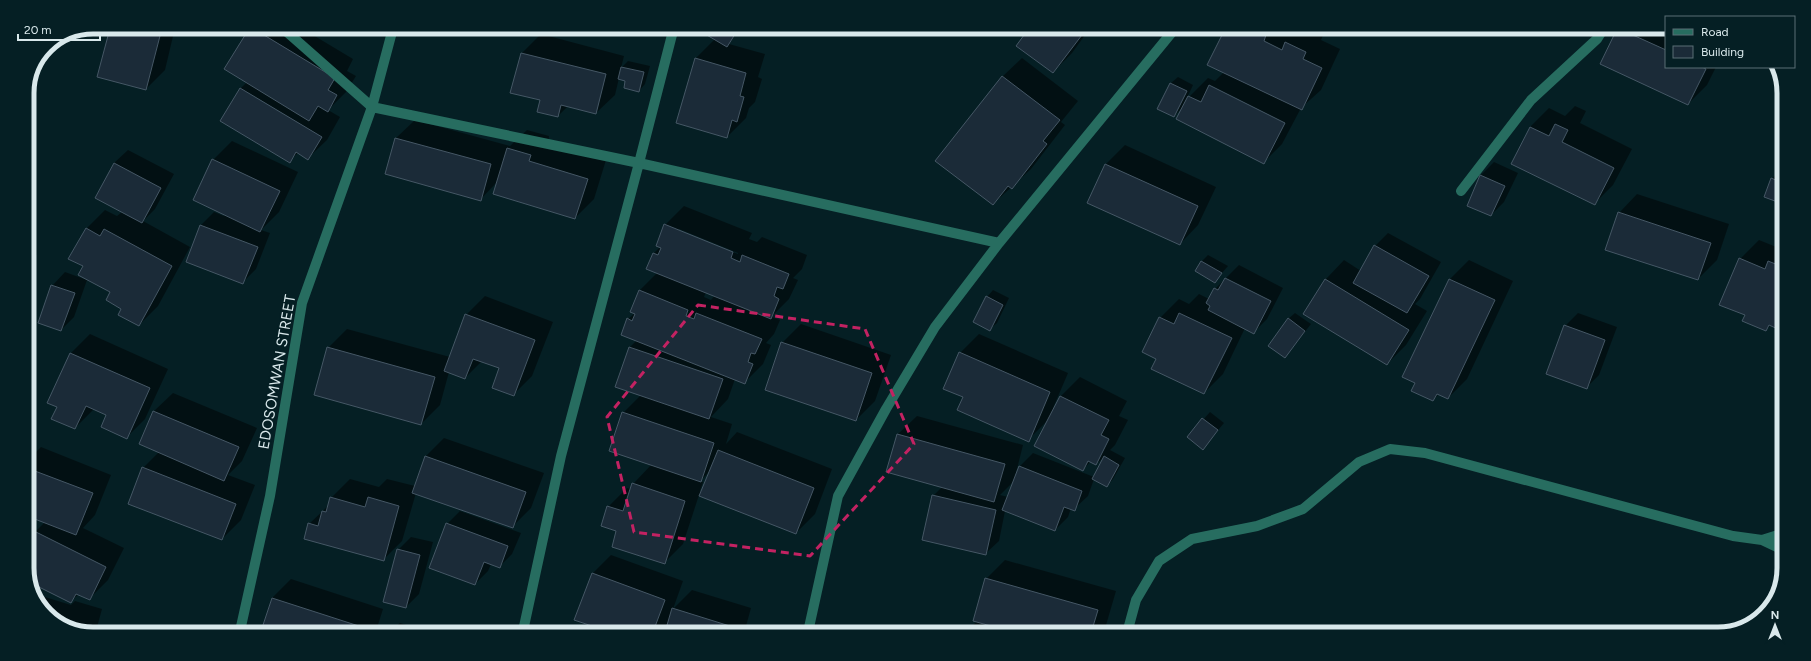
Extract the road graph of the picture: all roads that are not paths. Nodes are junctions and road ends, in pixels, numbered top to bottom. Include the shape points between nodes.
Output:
1 (289, 34) edge
2 (391, 34) edge
3 (672, 34) edge
4 (1171, 34) edge
5 (1600, 34) edge
6 (372, 107) junction
7 (640, 163) junction
8 (1461, 191) dead end
9 (999, 243) junction
10 (1777, 535) edge
11 (1762, 540) junction
12 (1777, 547) edge
13 (241, 627) edge
14 (524, 627) edge
15 (809, 627) edge
16 (1129, 627) edge

1 - 6 street
2 - 6 street, EDOSOMWAN STREET
3 - 7 street
4 - 9 street
5 - 8 street via 1532,100
6 - 7 street
6 - 13 street, EDOSOMWAN STREET via 302,303 270,496
7 - 9 street
7 - 14 street via 561,456
9 - 15 street via 935,327 838,496
10 - 11 street
11 - 12 street
11 - 16 street via 1733,536 1425,453 1390,449 1359,462 1303,509 1257,526 1192,538 1159,561 1136,600

